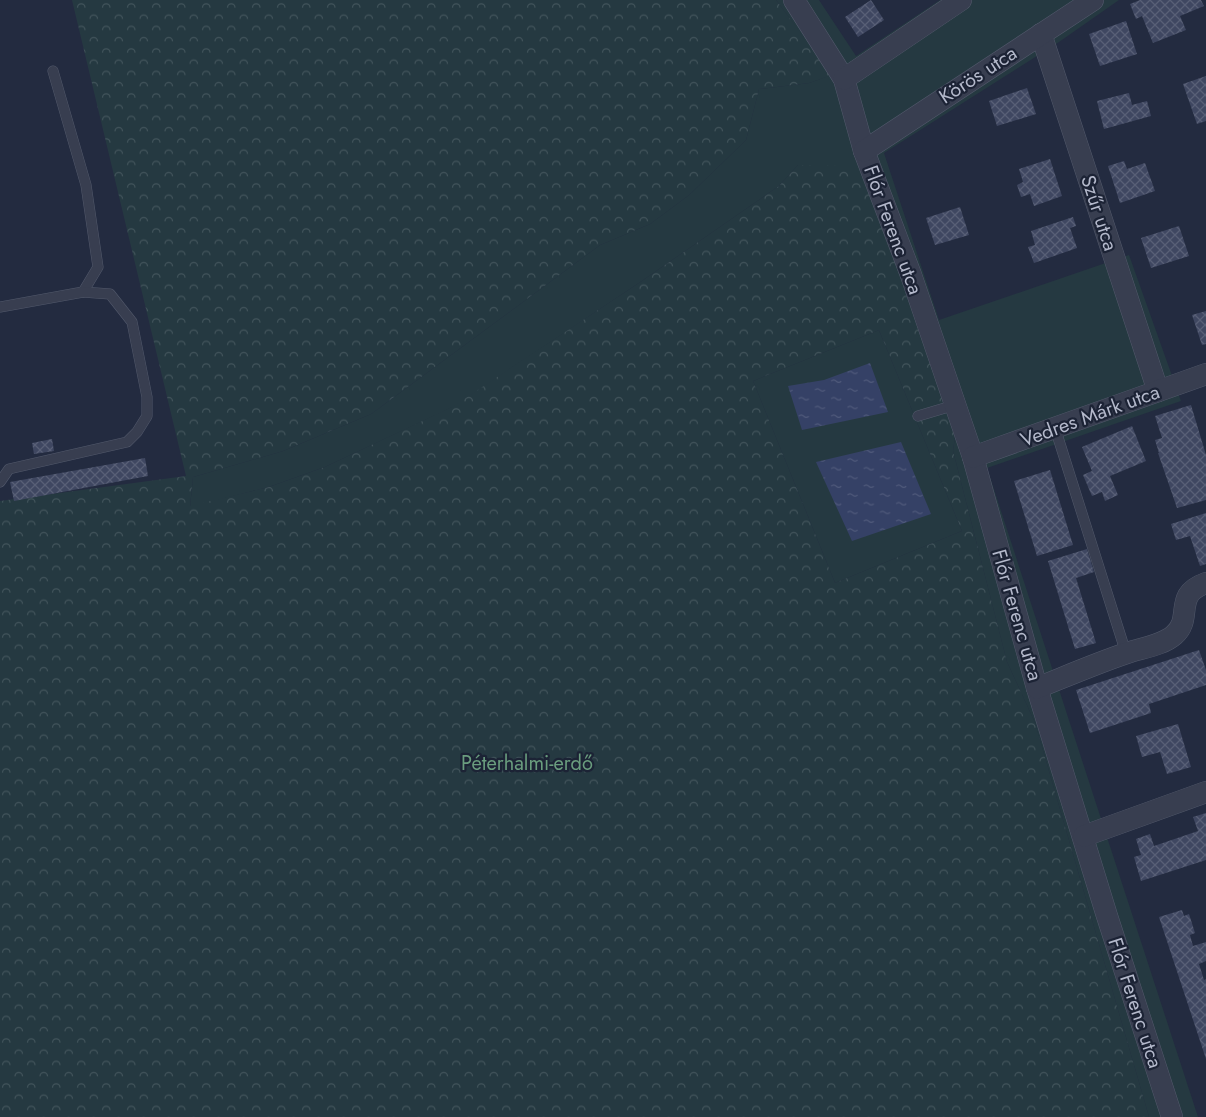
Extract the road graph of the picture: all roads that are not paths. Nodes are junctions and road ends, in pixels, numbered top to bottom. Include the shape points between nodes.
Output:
1 (794, 0) edge
2 (961, 0) edge
3 (1093, 0) edge
4 (1041, 34) junction
5 (53, 71) dead end
6 (844, 79) junction
7 (864, 151) junction
8 (83, 292) junction
9 (0, 308) edge
10 (1206, 374) edge
11 (1158, 391) junction
12 (955, 405) junction
13 (918, 416) dead end
14 (1056, 428) junction
15 (973, 457) junction
16 (0, 482) edge
17 (1206, 583) edge
18 (1126, 653) junction
19 (1037, 688) junction
20 (1206, 792) edge
21 (1084, 836) junction
22 (1172, 1117) edge

1 - 6 street, Flór Ferenc utca
2 - 6 street
3 - 4 street, Körös utca
4 - 7 street, Körös utca
4 - 11 street, Szűr utca
5 - 8 lane via 86,185 98,267
6 - 7 street, Flór Ferenc utca
7 - 12 street, Flór Ferenc utca
8 - 9 lane
8 - 16 lane via 110,294 132,322 147,397 147,416 127,442 9,469
10 - 11 street, Vedres Márk utca
11 - 14 street, Vedres Márk utca
12 - 13 lane
12 - 15 street, Flór Ferenc utca
14 - 15 street, Vedres Márk utca
14 - 18 lane
15 - 19 street, Flór Ferenc utca
17 - 18 street via 1188,594 1184,601 1182,625 1176,634 1168,640
18 - 19 street
19 - 21 street, Flór Ferenc utca
20 - 21 street
21 - 22 street, Flór Ferenc utca

